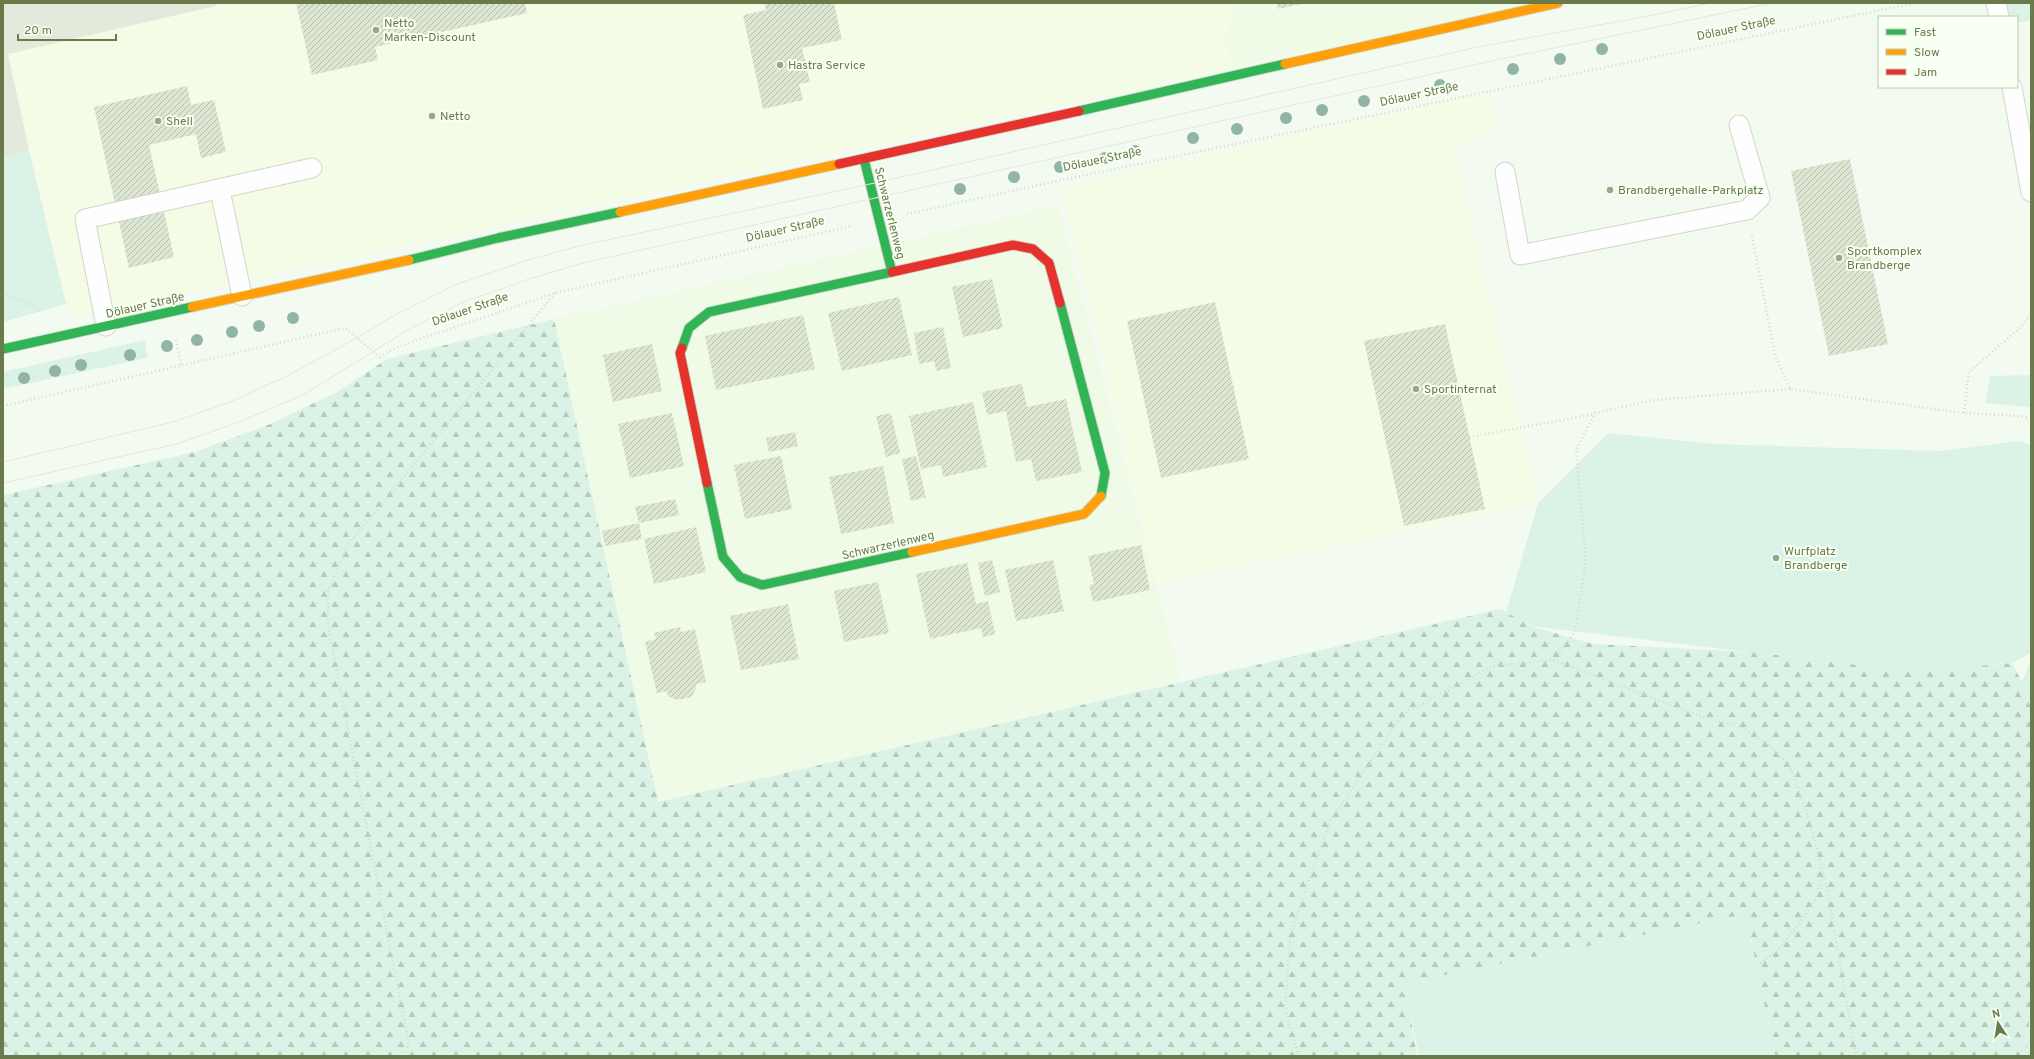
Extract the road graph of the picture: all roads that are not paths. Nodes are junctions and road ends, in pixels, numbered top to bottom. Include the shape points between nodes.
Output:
1 (1558, 3) edge
2 (1996, 3) edge
3 (1999, 16) edge
4 (2012, 88) edge
5 (1739, 125) dead end
6 (2027, 146) edge
7 (864, 160) junction
8 (312, 168) dead end
9 (1505, 172) dead end
10 (220, 190) junction
11 (2031, 192) edge
12 (892, 272) junction
13 (242, 296) junction
14 (106, 326) junction
15 (3, 349) edge

1 - 7 main road, Dölauer Straße
2 - 3 lane
4 - 6 lane
5 - 9 lane via 1760,198 1747,210 1520,255
6 - 11 lane
7 - 12 main road, Schwarzerlenweg
7 - 13 main road, Dölauer Straße
8 - 10 lane
10 - 13 lane
10 - 14 lane via 85,219
12 - 12 main road, Schwarzerlenweg via 709,312 689,328 680,352 723,557 740,577 762,585 1084,514 1101,496 1105,473 1049,263 1033,248 1013,245
13 - 14 main road, Dölauer Straße
14 - 15 main road, Dölauer Straße

